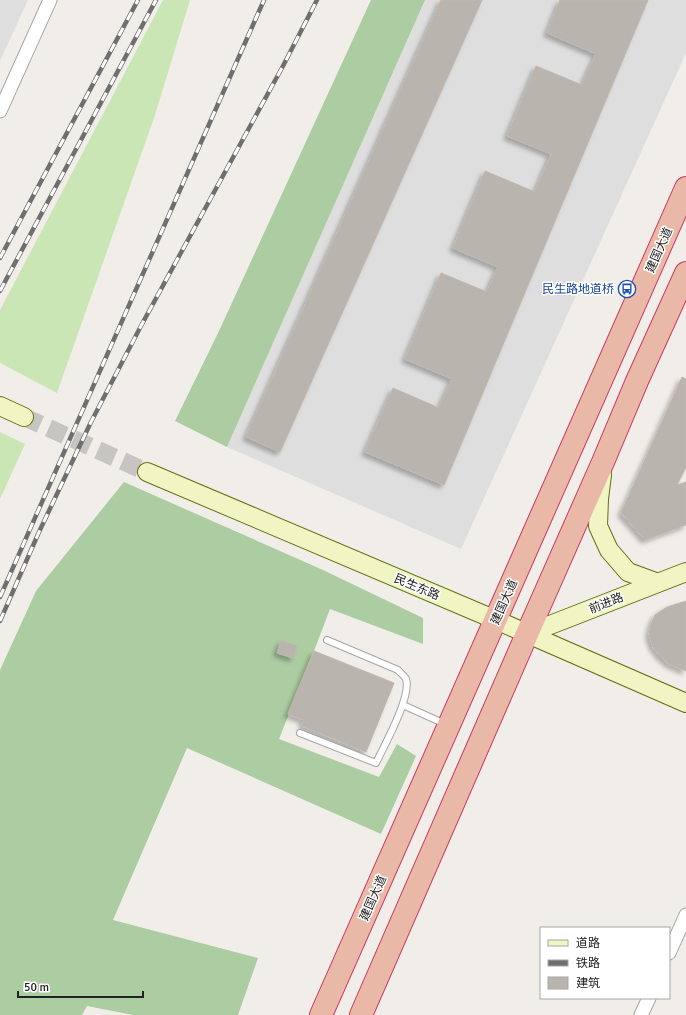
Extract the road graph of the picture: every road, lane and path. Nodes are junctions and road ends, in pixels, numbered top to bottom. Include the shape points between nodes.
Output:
1 (50, 0) edge
2 (0, 111) edge
3 (686, 188) edge
4 (686, 273) edge
5 (605, 372) junction
6 (637, 381) junction
7 (0, 406) edge
8 (24, 417) tunnel mouth
9 (603, 462) junction
10 (147, 472) tunnel mouth
11 (686, 572) edge
12 (658, 583) junction
13 (496, 620) junction
14 (527, 634) junction
15 (327, 640) dead end
16 (686, 703) edge
17 (403, 704) junction
18 (448, 725) junction
19 (300, 733) dead end
20 (686, 915) edge
21 (670, 951) edge
22 (649, 999) edge
23 (321, 1015) edge
24 (361, 1015) edge
25 (641, 1015) edge

1 - 2 street
3 - 5 highway, 建国大道
4 - 6 highway
5 - 6 highway via 603,391 609,398 620,401 629,395
5 - 13 highway, 建国大道
6 - 9 highway
7 - 8 main road
9 - 12 main road via 598,526 609,550 628,572
9 - 14 highway
10 - 13 main road, 民生东路
11 - 12 main road, 前进路
12 - 14 main road, 前进路
13 - 14 main road, 民生东路
13 - 18 highway, 建国大道
14 - 16 main road, 民生东路
14 - 24 highway
15 - 17 lane via 398,670 406,678 407,688
17 - 18 lane
17 - 19 lane via 376,763
18 - 23 highway, 建国大道
20 - 21 street
22 - 25 street

